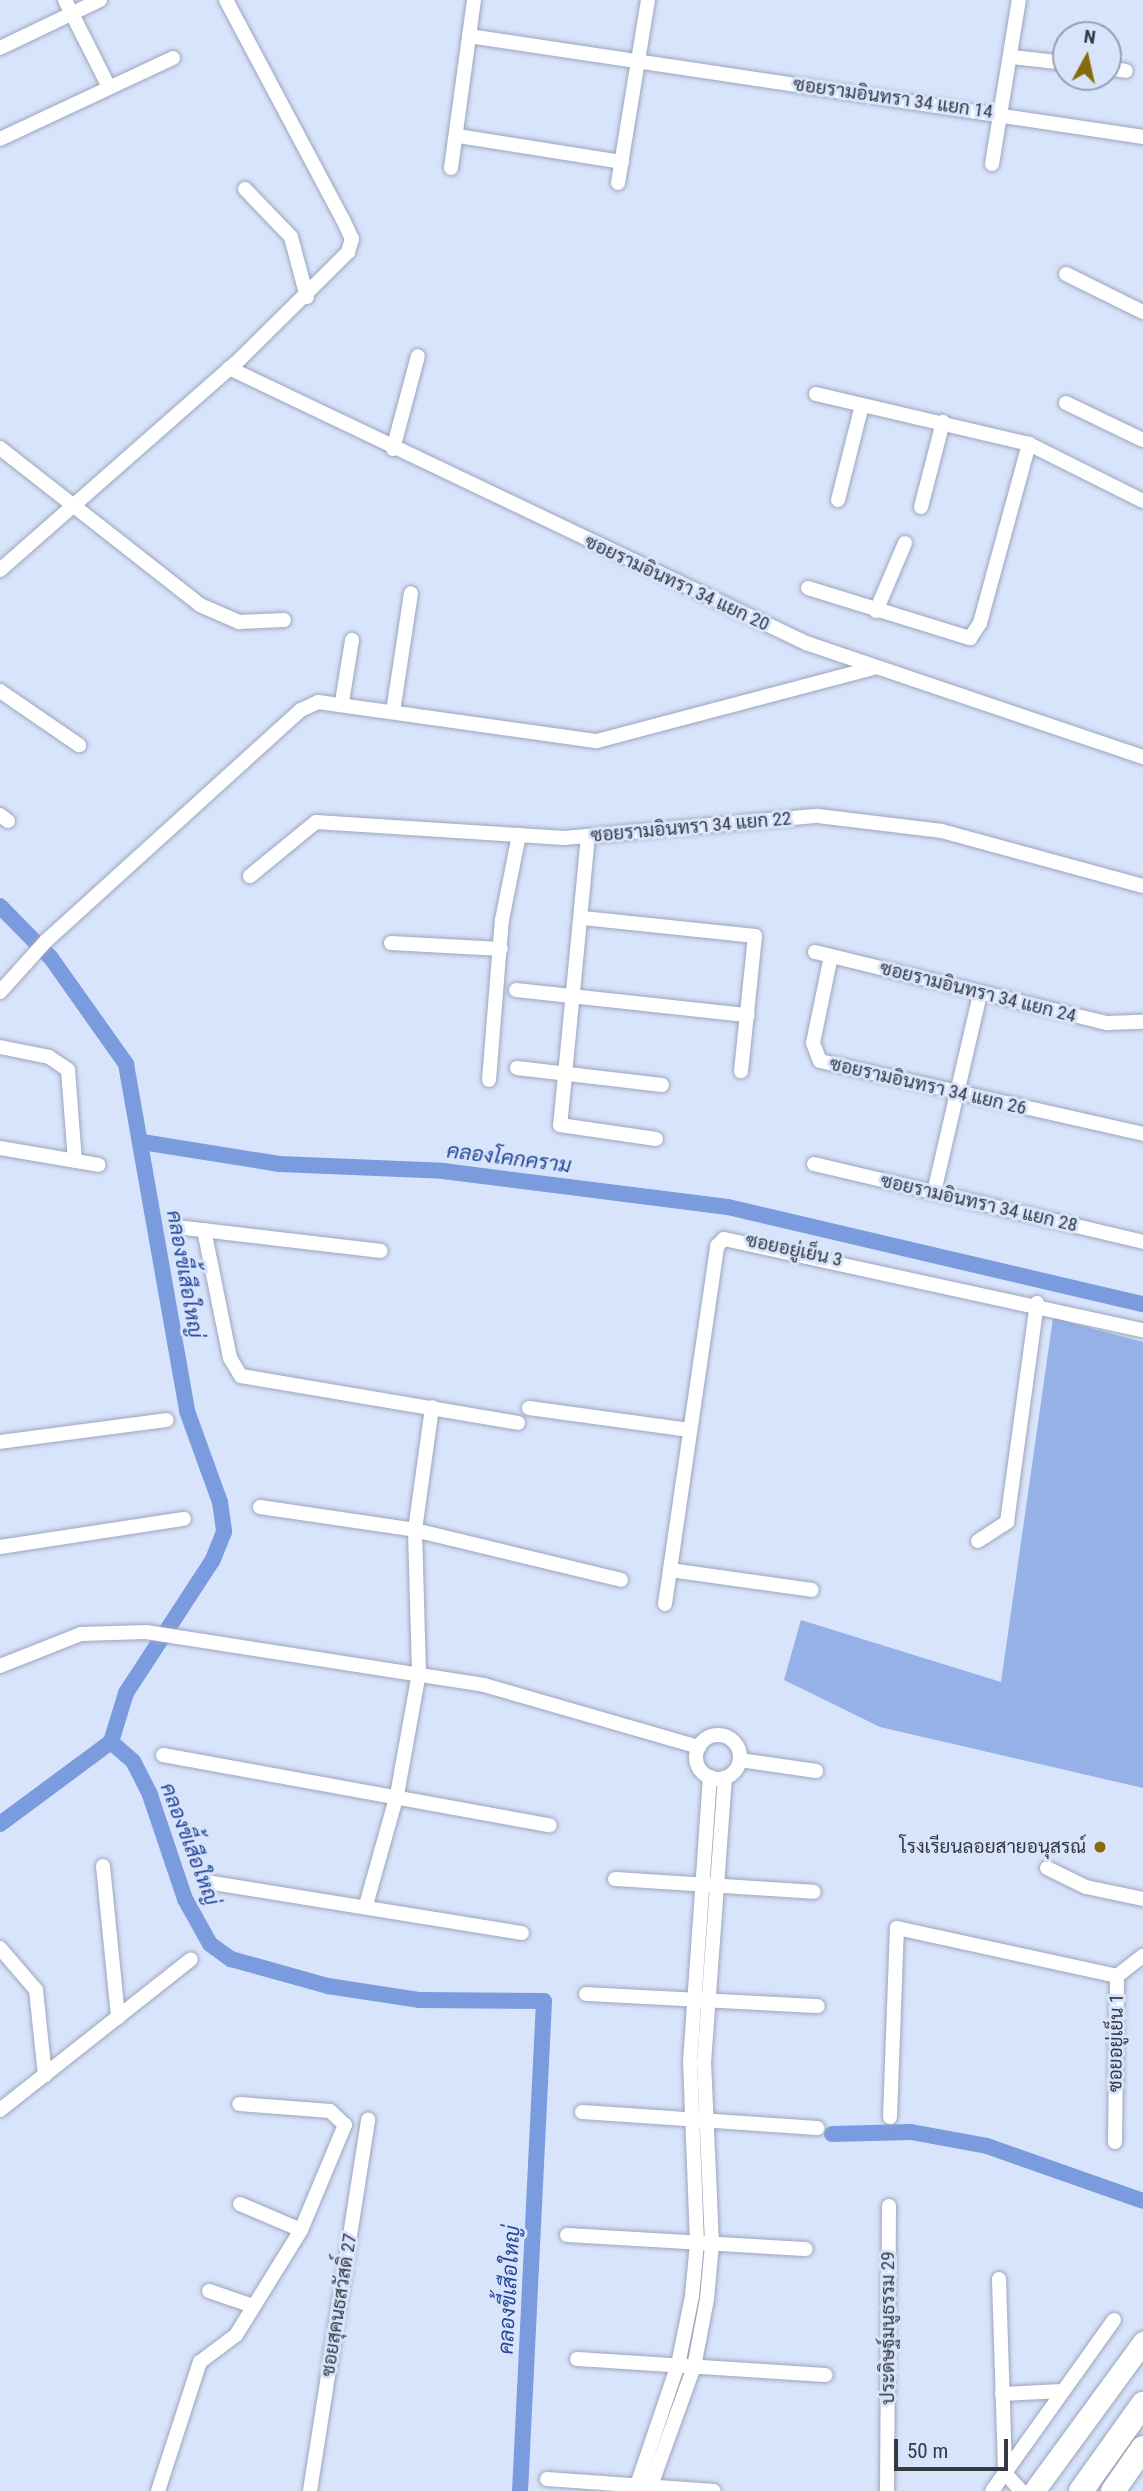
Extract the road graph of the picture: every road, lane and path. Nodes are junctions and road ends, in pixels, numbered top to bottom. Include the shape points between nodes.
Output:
1 (100, 0) edge
2 (226, 0) edge
3 (474, 0) edge
4 (648, 0) edge
5 (1019, 0) edge
6 (69, 6) edge
7 (469, 36) junction
8 (0, 48) edge
9 (1012, 57) junction
10 (173, 58) dead end
11 (642, 61) junction
12 (1052, 62) edge
13 (1122, 70) edge
14 (1126, 71) dead end
15 (108, 85) junction
16 (1001, 113) junction
17 (458, 136) junction
18 (1143, 137) edge
19 (0, 139) edge
20 (622, 162) junction
21 (992, 164) dead end
22 (451, 168) dead end
23 (618, 183) dead end
24 (245, 189) dead end
25 (1066, 274) dead end
26 (307, 297) junction
27 (1143, 312) edge
28 (418, 356) dead end
29 (229, 368) junction
30 (816, 394) dead end
31 (1066, 403) dead end
32 (862, 405) junction
33 (943, 422) junction
34 (1143, 440) edge
35 (1029, 444) junction
36 (0, 448) edge
37 (393, 449) junction
38 (838, 500) dead end
39 (1143, 501) edge
40 (75, 506) junction
41 (920, 507) dead end
42 (905, 543) dead end
43 (0, 570) edge
44 (808, 588) dead end
45 (411, 593) dead end
46 (876, 611) junction
47 (284, 621) dead end
48 (352, 640) dead end
49 (873, 668) junction
50 (0, 691) edge
51 (342, 702) junction
52 (393, 712) junction
53 (79, 745) dead end
54 (1143, 757) edge
55 (519, 835) junction
56 (588, 836) junction
57 (250, 876) dead end
58 (1143, 886) edge
59 (583, 918) junction
60 (391, 943) dead end
61 (501, 950) junction
62 (815, 952) dead end
63 (831, 956) junction
64 (516, 990) dead end
65 (0, 992) edge
66 (980, 995) junction
67 (575, 997) junction
68 (748, 1015) junction
69 (1143, 1022) edge
70 (0, 1047) edge
71 (517, 1068) dead end
72 (741, 1071) dead end
73 (564, 1076) junction
74 (489, 1080) dead end
75 (662, 1086) dead end
76 (958, 1093) junction
77 (1143, 1134) edge
78 (656, 1139) dead end
79 (0, 1148) edge
80 (75, 1161) junction
81 (814, 1164) dead end
82 (99, 1165) dead end
83 (934, 1192) junction
84 (177, 1227) dead end
85 (204, 1230) junction
86 (1143, 1242) edge
87 (381, 1251) dead end
88 (1037, 1303) junction
89 (1143, 1330) edge
90 (432, 1407) junction
91 (529, 1408) dead end
92 (167, 1420) dead end
93 (518, 1423) dead end
94 (689, 1430) junction
95 (0, 1442) edge
96 (260, 1507) dead end
97 (184, 1519) dead end
98 (415, 1531) junction
99 (978, 1541) dead end
100 (0, 1547) edge
101 (670, 1570) junction
102 (621, 1580) dead end
103 (812, 1590) dead end
104 (665, 1604) dead end
105 (0, 1666) edge
106 (419, 1673) junction
107 (699, 1747) junction
108 (163, 1755) dead end
109 (740, 1760) junction
110 (816, 1771) dead end
111 (717, 1777) junction
112 (397, 1795) junction
113 (550, 1825) dead end
114 (103, 1866) dead end
115 (1046, 1868) dead end
116 (615, 1879) dead end
117 (207, 1882) dead end
118 (700, 1884) junction
119 (717, 1885) junction
120 (814, 1892) dead end
121 (1143, 1899) edge
122 (366, 1905) junction
123 (522, 1933) dead end
124 (0, 1948) edge
125 (1143, 1956) edge
126 (191, 1959) dead end
127 (1117, 1976) junction
128 (586, 1994) dead end
129 (700, 1999) junction
130 (818, 2006) dead end
131 (118, 2017) junction
132 (45, 2076) junction
133 (239, 2104) dead end
134 (0, 2110) edge
135 (582, 2112) dead end
136 (890, 2117) dead end
137 (368, 2120) dead end
138 (703, 2122) junction
139 (817, 2128) dead end
140 (1115, 2142) dead end
141 (240, 2204) dead end
142 (889, 2206) dead end
143 (301, 2230) junction
144 (567, 2235) dead end
145 (705, 2243) junction
146 (806, 2249) dead end
147 (999, 2278) dead end
148 (209, 2291) dead end
149 (253, 2306) junction
150 (1114, 2320) dead end
151 (1143, 2342) edge
152 (577, 2359) dead end
153 (678, 2365) junction
154 (694, 2367) junction
155 (825, 2375) dead end
156 (1062, 2391) junction
157 (1002, 2394) junction
158 (1143, 2404) edge
159 (1143, 2448) edge
160 (1005, 2473) junction
161 (547, 2479) dead end
162 (643, 2488) edge
163 (158, 2491) edge
164 (310, 2491) edge
165 (714, 2491) edge
166 (887, 2491) edge
167 (992, 2491) edge
168 (1021, 2491) edge
169 (1034, 2491) edge
170 (1081, 2491) edge
171 (1113, 2491) edge

1 - 6 street
2 - 26 street via 352,239 348,252
3 - 7 street
4 - 11 street
5 - 9 street
6 - 8 street
6 - 15 street
7 - 11 street, ซอยรามอินทรา 34 แยก 14
7 - 17 street
9 - 12 street
9 - 16 street
10 - 15 street
11 - 16 street, ซอยรามอินทรา 34 แยก 14
11 - 20 street
13 - 14 street
15 - 19 street
16 - 18 street, ซอยรามอินทรา 34 แยก 14
16 - 21 street
17 - 20 street
17 - 22 street
20 - 23 street
24 - 26 street via 291,237
25 - 27 street
26 - 29 street
28 - 37 street
29 - 37 street, ซอยรามอินทรา 34 แยก 20
29 - 40 street
30 - 32 street
31 - 34 street
32 - 33 street
32 - 38 street
33 - 35 street
33 - 41 street
35 - 39 street
35 - 46 street via 976,632 952,637
36 - 40 street
37 - 49 street, ซอยรามอินทรา 34 แยก 20 via 806,643
40 - 43 street
40 - 47 street via 220,616
42 - 46 street
44 - 46 street
45 - 52 street
48 - 51 street
49 - 52 street via 597,741
49 - 54 street, ซอยรามอินทรา 34 แยก 20
50 - 53 street
51 - 52 street
51 - 65 street via 300,710 46,941
55 - 56 street, ซอยรามอินทรา 34 แยก 22
55 - 57 street, ซอยรามอินทรา 34 แยก 22 via 316,822
55 - 61 street
56 - 58 street, ซอยรามอินทรา 34 แยก 22 via 818,817 876,820 942,831
56 - 59 street
59 - 67 street
59 - 68 street via 755,936
60 - 61 street
61 - 74 street
62 - 63 street, ซอยรามอินทรา 34 แยก 24
63 - 66 street, ซอยรามอินทรา 34 แยก 24
63 - 76 street, ซอยรามอินทรา 34 แยก 26 via 813,1043 820,1061
64 - 67 street
66 - 69 street, ซอยรามอินทรา 34 แยก 24 via 1107,1023
66 - 76 street
67 - 68 street
67 - 73 street
68 - 72 street
70 - 80 street via 48,1056 68,1070
71 - 73 street
73 - 75 street
73 - 78 street via 564,1129
76 - 77 street, ซอยรามอินทรา 34 แยก 26
76 - 83 street
79 - 80 street
80 - 82 street
81 - 83 street, ซอยรามอินทรา 34 แยก 28
83 - 86 street, ซอยรามอินทรา 34 แยก 28
84 - 85 street
85 - 87 street
85 - 90 street via 230,1358 241,1376
88 - 89 street, ซอยอยู่เย็น 3
88 - 94 street, ซอยอยู่เย็น 3 via 724,1239 717,1246
88 - 99 street via 1007,1522
90 - 93 street
90 - 98 street
91 - 94 street
92 - 95 street
94 - 101 street, ซอยอยู่เย็น 3
96 - 98 street
97 - 100 street
98 - 102 street
98 - 106 street
101 - 103 street
101 - 104 street, ซอยอยู่เย็น 3
105 - 106 street via 80,1634 146,1632
106 - 107 street via 484,1685
106 - 112 street
107 - 109 street via 725,1736
107 - 111 street via 698,1764
108 - 112 street
109 - 110 street
109 - 111 street
111 - 118 street
111 - 119 street
112 - 113 street
112 - 122 street
114 - 131 street
115 - 121 street via 1086,1887
116 - 118 street
117 - 122 street
118 - 119 street
118 - 129 street
119 - 120 street
119 - 129 street
122 - 123 street
124 - 132 street via 36,1990
125 - 127 street, ซอยอยู่เย็น 1
126 - 131 street
127 - 136 street via 897,1928
127 - 140 street, ซอยอยู่เย็น 1
128 - 129 street
129 - 130 street
129 - 138 street
131 - 132 street
132 - 134 street
133 - 143 street via 330,2111 344,2119
135 - 138 street
137 - 164 street, ซอยสุคนธสวัสดิ์ 27
138 - 139 street
138 - 145 street
141 - 143 street
142 - 166 street, ประดิษฐ์มนูธรรม 29
143 - 149 street
144 - 145 street
145 - 146 street
145 - 153 street
145 - 154 street
147 - 157 street
148 - 149 street
149 - 163 street via 236,2335 200,2362
150 - 156 street
151 - 169 main road
152 - 153 street
153 - 154 street
153 - 162 street
154 - 155 street
154 - 162 street
156 - 157 street
156 - 160 street
157 - 160 street
158 - 170 highway
159 - 171 highway
160 - 167 street
160 - 168 street
161 - 162 street
162 - 165 street

